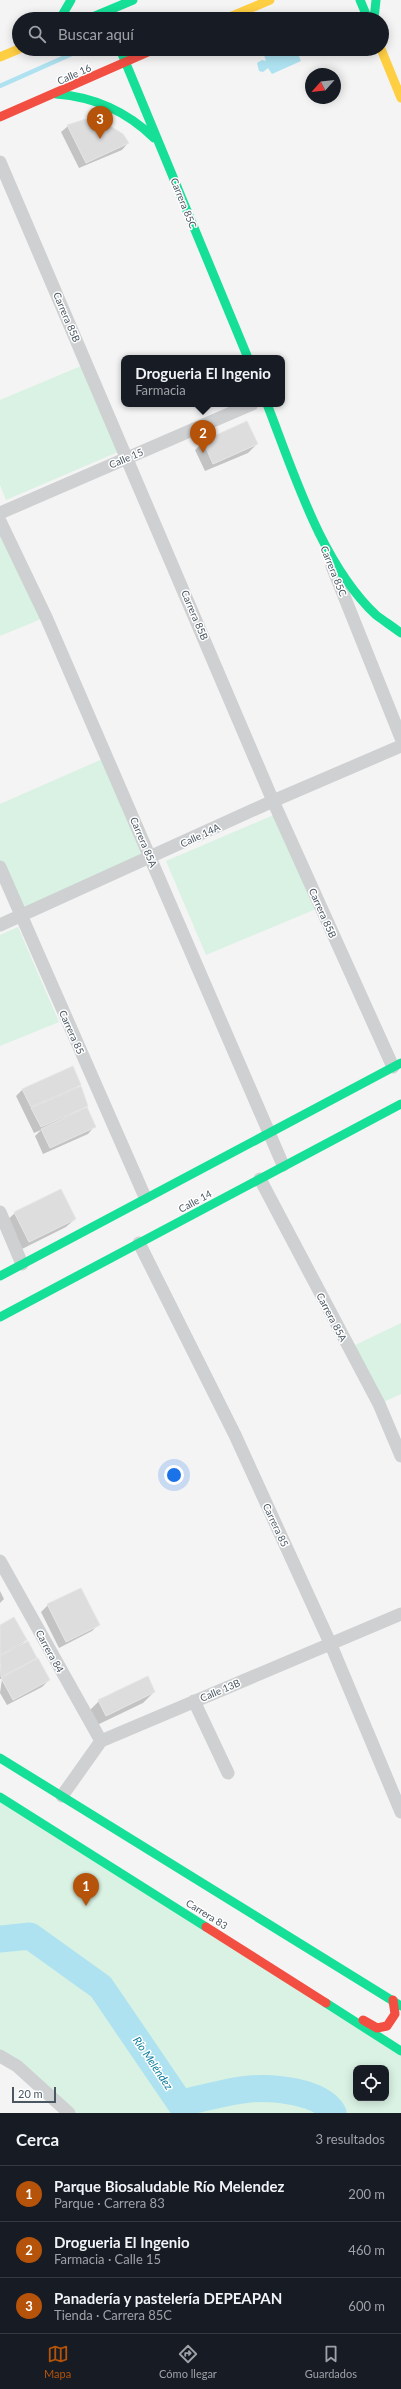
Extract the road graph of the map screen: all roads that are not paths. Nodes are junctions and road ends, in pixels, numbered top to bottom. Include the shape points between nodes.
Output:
1 (71, 0) edge
2 (99, 0) edge
3 (133, 0) edge
4 (270, 0) edge
5 (360, 0) edge
6 (376, 0) edge
7 (64, 12) edge
8 (104, 12) edge
9 (113, 12) edge
10 (242, 12) edge
11 (365, 12) edge
12 (375, 12) edge
13 (12, 52) edge
14 (123, 56) edge
15 (141, 56) edge
16 (384, 56) edge
17 (0, 57) edge
18 (126, 64) junction
19 (54, 94) junction
20 (401, 98) edge
21 (0, 117) edge
22 (159, 143) junction
23 (0, 162) edge
24 (247, 355) edge
25 (245, 407) edge
26 (268, 407) edge
27 (128, 457) junction
28 (0, 513) edge
29 (0, 521) edge
30 (321, 538) junction
31 (401, 634) edge
32 (401, 738) edge
33 (401, 746) edge
34 (273, 801) junction
35 (151, 858) junction
36 (0, 867) edge
37 (21, 915) junction
38 (0, 925) edge
39 (397, 1065) edge
40 (401, 1104) edge
41 (269, 1132) junction
42 (283, 1165) junction
43 (260, 1179) junction
44 (145, 1197) junction
45 (0, 1212) edge
46 (139, 1243) junction
47 (22, 1264) junction
48 (0, 1276) edge
49 (0, 1317) edge
50 (401, 1456) edge
51 (0, 1561) edge
52 (401, 1614) edge
53 (331, 1645) junction
54 (194, 1701) junction
55 (101, 1741) junction
56 (0, 1758) edge
57 (228, 1773) dead end
58 (62, 1796) junction
59 (0, 1797) edge
60 (401, 1812) edge
61 (393, 2000) junction
62 (401, 2006) edge
63 (345, 2015) junction
64 (401, 2051) edge
65 (0, 2056) edge
66 (70, 2113) edge

1 - 7 street
2 - 8 street
3 - 9 street
4 - 10 street
5 - 11 street
6 - 12 street
13 - 17 street
14 - 18 street, Carrera 85C
15 - 18 street, Calle 16
16 - 20 street
18 - 19 street, Calle 16
18 - 22 street, Carrera 85C
19 - 21 street, Calle 16
19 - 22 street via 80,96 106,103 129,116
22 - 24 street, Carrera 85C
23 - 27 street, Carrera 85B
25 - 27 street, Calle 15
26 - 30 street, Carrera 85C
27 - 28 street, Calle 15
27 - 34 street, Carrera 85B
29 - 35 street, Carrera 85A via 46,617
30 - 31 street via 345,577 367,605
30 - 32 street, Carrera 85C
33 - 34 street, Calle 14A
34 - 35 street, Calle 14A
34 - 39 street, Carrera 85B
35 - 37 street, Calle 14A
35 - 41 street, Carrera 85A
36 - 37 street, Carrera 85
37 - 38 street, Calle 14A
37 - 44 street, Carrera 85
39 - 41 street
40 - 42 street, Calle 14
41 - 42 street, Carrera 85A
41 - 44 street
42 - 43 street, Calle 14
43 - 46 street, Calle 14
43 - 50 street, Carrera 85A via 379,1404
44 - 47 street
45 - 47 street
46 - 49 street, Calle 14
46 - 53 street, Carrera 85 via 235,1435
47 - 48 street
51 - 55 street, Carrera 84
52 - 53 street, Calle 13B
53 - 54 street, Calle 13B
53 - 60 street, Carrera 85
54 - 55 street, Calle 13B
54 - 57 street
55 - 58 street
56 - 58 street
58 - 61 street
59 - 63 street, Carrera 83
61 - 62 street
61 - 63 street via 395,2017 385,2027 376,2028 352,2013
63 - 64 street, Carrera 83
65 - 66 street via 17,2066

